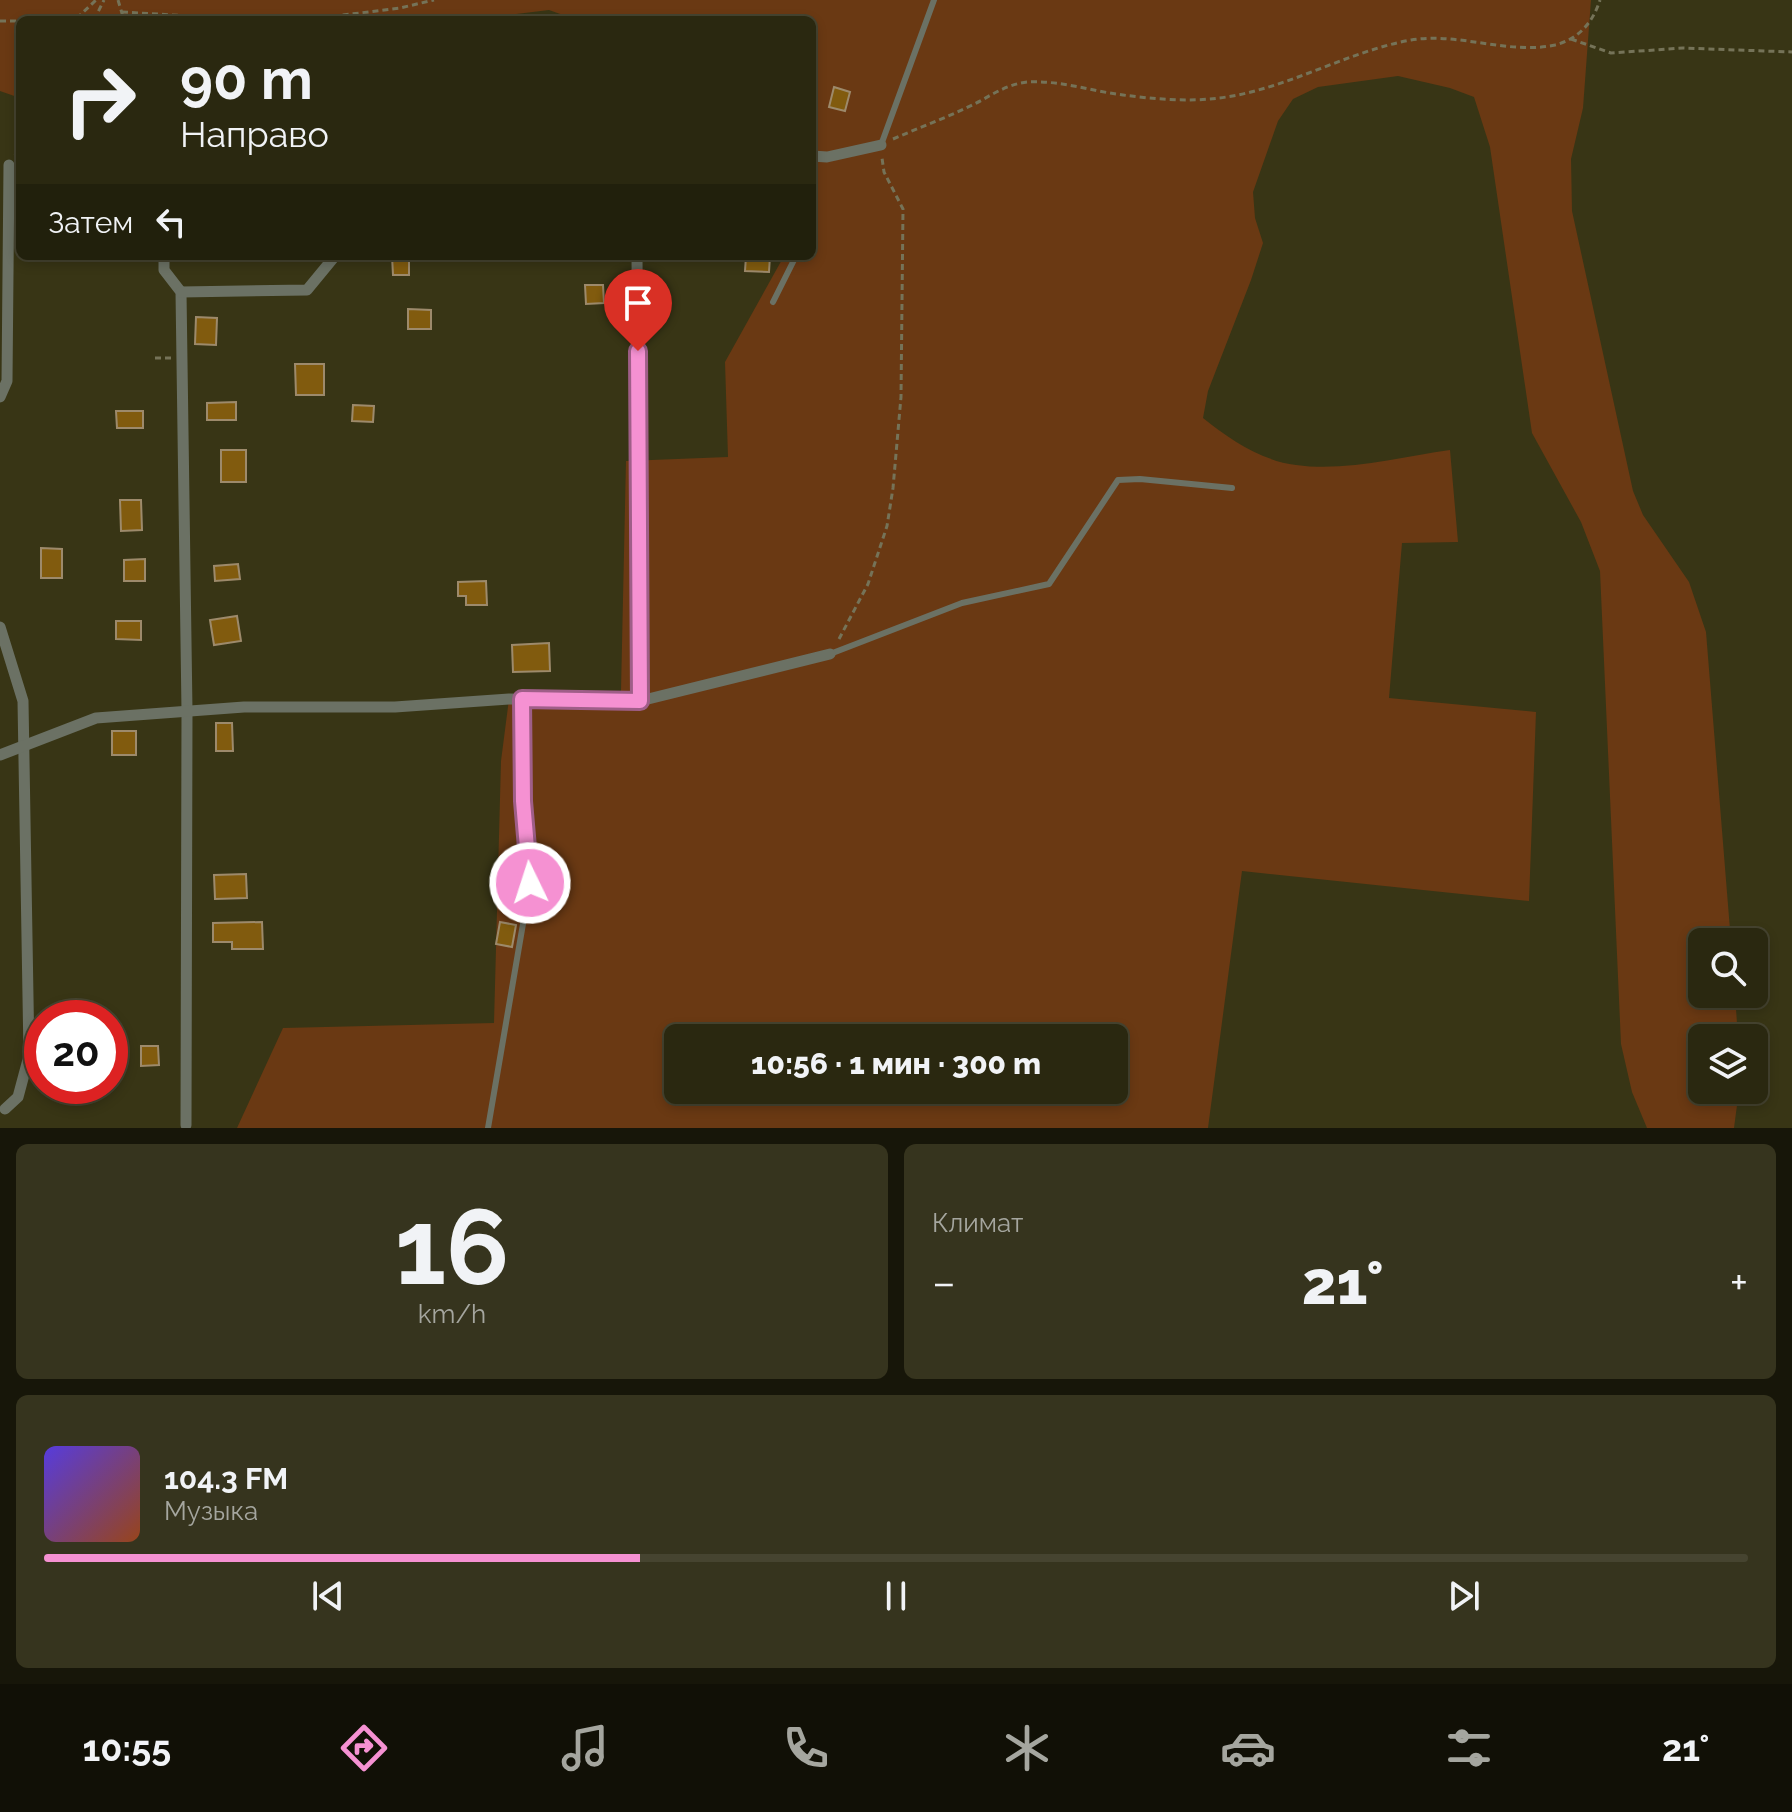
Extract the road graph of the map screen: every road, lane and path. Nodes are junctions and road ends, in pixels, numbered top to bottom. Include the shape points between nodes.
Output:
1 (96, 0) edge
2 (118, 0) edge
3 (434, 0) edge
4 (934, 0) edge
5 (1600, 0) edge
6 (122, 12) junction
7 (79, 16) edge
8 (123, 16) edge
9 (190, 16) edge
10 (335, 16) edge
11 (1571, 39) junction
12 (1792, 52) edge
13 (881, 145) junction
14 (816, 156) edge
15 (9, 165) dead end
16 (164, 260) edge
17 (332, 260) edge
18 (637, 260) edge
19 (794, 260) edge
20 (181, 292) junction
21 (773, 302) dead end
22 (0, 397) edge
23 (1232, 488) dead end
24 (0, 627) edge
25 (830, 654) junction
26 (522, 699) junction
27 (640, 701) junction
28 (187, 711) junction
29 (22, 748) junction
30 (0, 755) edge
31 (2, 1109) edge
32 (186, 1125) dead end
33 (488, 1128) edge

1 - 7 path
2 - 6 path
3 - 10 path
4 - 13 lane
5 - 11 path via 1586,28
6 - 8 path
6 - 9 path
11 - 12 path via 1611,53 1683,48
11 - 13 path via 1522,48 1415,40 1377,47 1219,98 1123,95 1025,82
13 - 14 street
13 - 25 path via 884,172 903,209 901,397 893,488 868,584
15 - 22 street via 7,381
16 - 20 street via 164,270
17 - 20 street via 307,290
18 - 27 street
19 - 21 lane
20 - 28 street
23 - 25 lane via 1118,480 1049,584 962,603
24 - 29 street via 23,701
25 - 27 street
26 - 27 street
26 - 28 street
26 - 33 lane via 530,883
28 - 29 street via 96,718
28 - 32 street
29 - 30 street
29 - 31 street via 29,1056 18,1097

